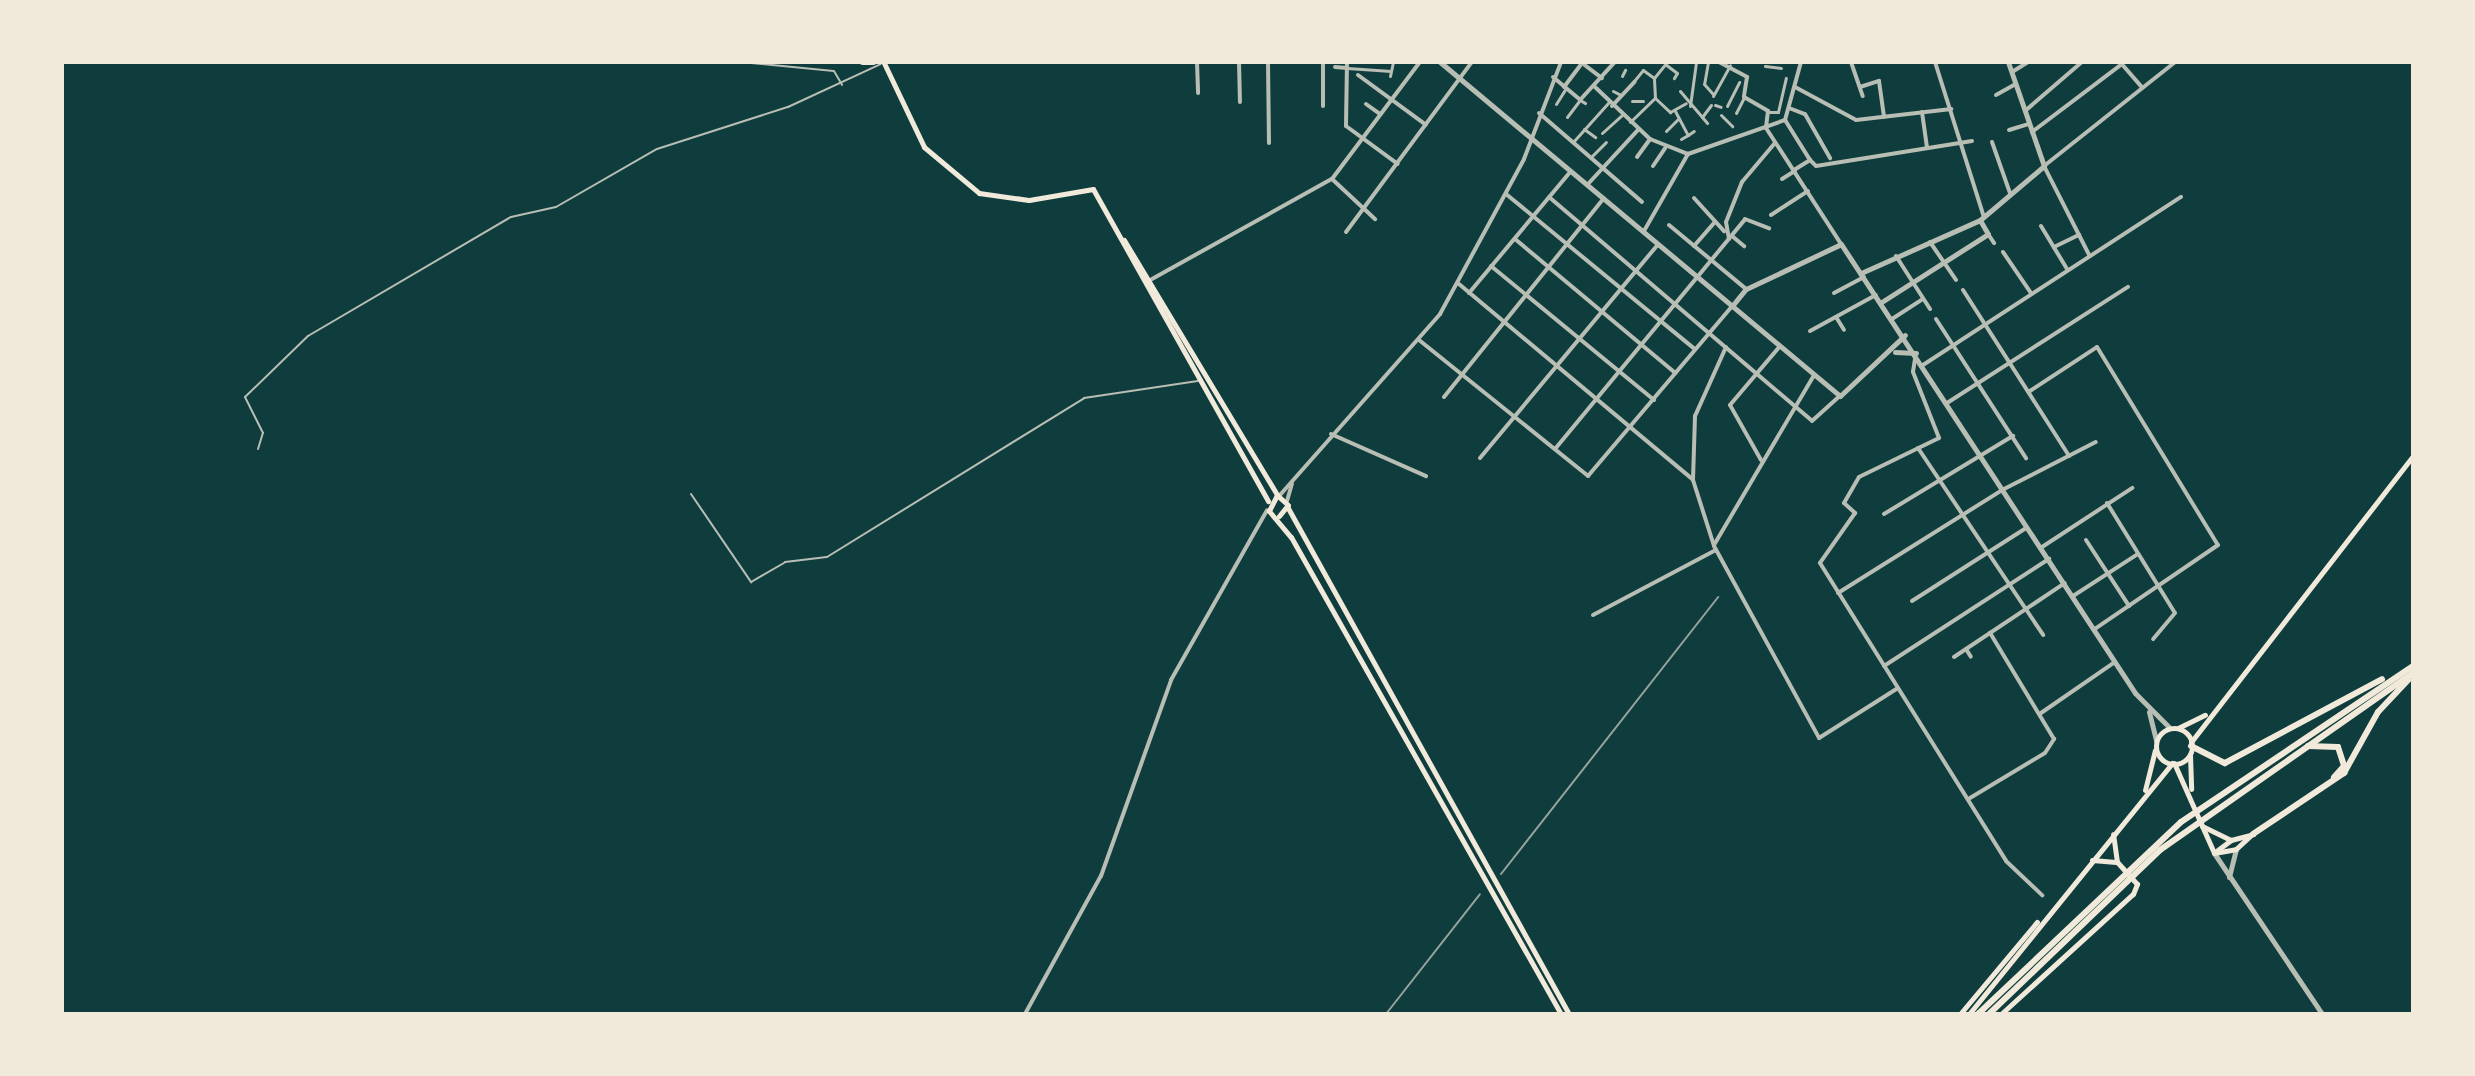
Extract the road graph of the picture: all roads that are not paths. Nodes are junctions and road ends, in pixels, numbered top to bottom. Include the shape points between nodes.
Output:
1 (741, 62) edge
2 (862, 62) edge
3 (1197, 62) edge
4 (1239, 62) edge
5 (1268, 62) edge
6 (1323, 62) edge
7 (1393, 62) edge
8 (1420, 62) edge
9 (1440, 62) edge
10 (1472, 62) edge
11 (1561, 62) edge
12 (1615, 62) edge
13 (1696, 62) edge
14 (1708, 62) edge
15 (1720, 62) edge
16 (1801, 62) edge
17 (1851, 62) edge
18 (1935, 62) edge
19 (2008, 62) edge
20 (2028, 62) edge
21 (2082, 62) edge
22 (2175, 62) edge
23 (880, 63) edge
24 (1583, 63) edge
25 (1666, 63) edge
26 (2121, 63) edge
27 (1347, 65) edge
28 (1729, 66) junction
29 (1765, 66) dead end
30 (1335, 67) dead end
31 (1358, 67) junction
32 (1781, 68) dead end
33 (1625, 70) dead end
34 (2012, 72) junction
35 (1358, 75) joint
36 (1622, 76) dead end
37 (1553, 77) junction
38 (1602, 78) junction
39 (1654, 78) junction
40 (1674, 78) dead end
41 (1786, 78) dead end
42 (1460, 79) junction
43 (1634, 82) joint
44 (1739, 82) dead end
45 (2016, 84) junction
46 (842, 86) junction
47 (1595, 87) junction
48 (1795, 87) junction
49 (1860, 87) junction
50 (2142, 87) junction
51 (1565, 88) junction
52 (1613, 91) dead end
53 (1680, 91) dead end
54 (1198, 93) dead end
55 (1621, 95) junction
56 (1996, 95) dead end
57 (1863, 96) dead end
58 (1744, 97) junction
59 (1392, 98) junction
60 (1655, 98) junction
61 (1632, 101) dead end
62 (1643, 101) dead end
63 (1240, 102) dead end
64 (1583, 102) junction
65 (1366, 104) dead end
66 (1556, 104) dead end
67 (1610, 104) junction
68 (1688, 104) junction
69 (1323, 106) dead end
70 (1727, 106) dead end
71 (1645, 107) junction
72 (1721, 107) dead end
73 (1788, 109) junction
74 (1951, 109) junction
75 (1675, 111) junction
76 (1768, 111) junction
77 (2025, 111) junction
78 (1650, 112) dead end
79 (1922, 112) junction
80 (1539, 113) junction
81 (1736, 113) dead end
82 (1380, 114) junction
83 (1622, 115) junction
84 (1721, 115) dead end
85 (1567, 117) dead end
86 (1702, 117) junction
87 (1884, 117) junction
88 (1679, 118) junction
89 (1785, 120) junction
90 (1630, 122) junction
91 (1707, 123) dead end
92 (2029, 124) junction
93 (1426, 125) junction
94 (1732, 126) dead end
95 (1766, 128) junction
96 (1584, 129) junction
97 (1638, 130) junction
98 (2009, 130) dead end
99 (1666, 131) dead end
100 (1694, 131) dead end
101 (2032, 132) junction
102 (1602, 133) dead end
103 (1688, 135) junction
104 (1595, 137) dead end
105 (1533, 138) junction
106 (1650, 139) junction
107 (1681, 139) dead end
108 (1362, 140) junction
109 (1972, 141) dead end
110 (1573, 142) junction
111 (1606, 142) dead end
112 (1776, 142) junction
113 (1992, 142) dead end
114 (1269, 143) dead end
115 (1960, 145) junction
116 (1670, 148) junction
117 (1930, 149) junction
118 (1688, 154) junction
119 (1591, 157) junction
120 (1637, 157) dead end
121 (1830, 158) junction
122 (1810, 160) junction
123 (1398, 164) junction
124 (1653, 166) dead end
125 (2044, 166) junction
126 (1602, 167) junction
127 (1572, 170) junction
128 (1794, 170) junction
129 (1332, 179) junction
130 (1782, 179) dead end
131 (1588, 184) junction
132 (1808, 191) junction
133 (2010, 193) junction
134 (1506, 194) junction
135 (1549, 197) junction
136 (2181, 197) dead end
137 (1604, 198) junction
138 (1694, 198) dead end
139 (1642, 202) dead end
140 (1364, 208) junction
141 (1771, 215) dead end
142 (1533, 216) junction
143 (1982, 218) junction
144 (1375, 219) dead end
145 (1715, 222) junction
146 (1582, 225) junction
147 (1669, 225) dead end
148 (2041, 226) dead end
149 (1769, 228) dead end
150 (1644, 231) junction
151 (1724, 231) junction
152 (1346, 232) dead end
153 (1118, 234) junction
154 (1988, 234) junction
155 (2079, 235) junction
156 (1731, 238) junction
157 (1515, 239) junction
158 (1930, 242) junction
159 (1994, 243) dead end
160 (1567, 244) junction
161 (1658, 244) junction
162 (1841, 244) junction
163 (1694, 246) junction
164 (1744, 246) dead end
165 (2054, 247) junction
166 (2003, 252) dead end
167 (2089, 255) junction
168 (1896, 256) junction
169 (1712, 262) junction
170 (1944, 263) junction
171 (1491, 266) junction
172 (1549, 267) junction
173 (2067, 269) junction
174 (1635, 270) junction
175 (1862, 275) junction
176 (1698, 277) junction
177 (1152, 279) junction
178 (1956, 280) dead end
179 (1913, 283) junction
180 (1459, 284) junction
181 (2128, 287) dead end
182 (1620, 288) junction
183 (1746, 289) junction
184 (1963, 290) dead end
185 (1469, 293) junction
186 (1834, 293) dead end
187 (2031, 293) junction
188 (1526, 295) junction
189 (1876, 295) junction
190 (1923, 299) junction
191 (1880, 303) junction
192 (1674, 305) junction
193 (1732, 306) junction
194 (1601, 309) junction
195 (1930, 309) dead end
196 (1836, 317) junction
197 (1892, 319) junction
198 (1936, 319) dead end
199 (1504, 322) junction
200 (1661, 322) junction
201 (1986, 325) junction
202 (1844, 330) dead end
203 (1810, 331) dead end
204 (1708, 333) junction
205 (1905, 335) junction
206 (1577, 339) junction
207 (1419, 340) junction
208 (1642, 344) junction
209 (1952, 344) junction
210 (1780, 346) junction
211 (1726, 347) junction
212 (1695, 349) junction
213 (1894, 352) junction
214 (1917, 353) junction
215 (2010, 361) junction
216 (1555, 365) junction
217 (1923, 365) junction
218 (1619, 372) junction
219 (1463, 373) junction
220 (1675, 373) junction
221 (1756, 373) junction
222 (1814, 375) junction
223 (1203, 380) junction
224 (1977, 383) junction
225 (2030, 391) junction
226 (1840, 396) junction
227 (1444, 397) dead end
228 (1596, 400) junction
229 (1654, 400) junction
230 (1947, 403) junction
231 (1796, 407) junction
232 (1514, 416) junction
233 (1629, 427) junction
234 (1331, 434) junction
235 (2013, 436) junction
236 (2096, 442) dead end
237 (1918, 448) junction
238 (258, 449) dead end
239 (1555, 449) junction
240 (1981, 454) junction
241 (2069, 456) junction
242 (2413, 456) edge
243 (1480, 458) dead end
244 (2026, 458) dead end
245 (1761, 460) junction
246 (1426, 476) dead end
247 (1693, 480) junction
248 (1935, 480) junction
249 (1292, 482) junction
250 (2132, 488) dead end
251 (2004, 489) junction
252 (691, 494) dead end
253 (1278, 495) junction
254 (2107, 503) junction
255 (1268, 505) junction
256 (1288, 505) junction
257 (1884, 514) dead end
258 (1963, 515) junction
259 (1277, 516) junction
260 (2028, 526) junction
261 (1262, 528) junction
262 (2086, 540) dead end
263 (2042, 547) junction
264 (1715, 548) junction
265 (1987, 553) junction
266 (2138, 553) junction
267 (2049, 559) junction
268 (2107, 573) junction
269 (2065, 583) junction
270 (2009, 586) junction
271 (2160, 587) junction
272 (1838, 593) junction
273 (2073, 596) junction
274 (1912, 601) dead end
275 (2129, 606) junction
276 (2025, 609) junction
277 (1593, 615) dead end
278 (2095, 629) junction
279 (1990, 633) junction
280 (2043, 635) dead end
281 (2153, 639) dead end
282 (1966, 649) junction
283 (1954, 657) dead end
284 (1971, 657) dead end
285 (2115, 661) junction
286 (2413, 664) edge
287 (1884, 666) junction
288 (2413, 674) edge
289 (1898, 688) junction
290 (2149, 711) junction
291 (2209, 712) junction
292 (2041, 713) junction
293 (2174, 728) junction
294 (2156, 743) junction
295 (2191, 746) junction
296 (2173, 763) junction
297 (2263, 772) junction
298 (2327, 785) junction
299 (2143, 794) junction
300 (2191, 794) junction
301 (1969, 798) junction
302 (2211, 805) junction
303 (2202, 826) junction
304 (2113, 833) junction
305 (2253, 834) junction
306 (2231, 840) junction
307 (2236, 849) junction
308 (2214, 853) junction
309 (2092, 860) junction
310 (2117, 862) junction
311 (2137, 864) junction
312 (2229, 878) junction
313 (2116, 883) junction
314 (2042, 895) dead end
315 (2052, 908) junction
316 (1025, 1014) edge
317 (1561, 1014) edge
318 (1569, 1014) edge
319 (1960, 1014) edge
320 (1969, 1014) edge
321 (1978, 1014) edge
322 (1989, 1014) edge
323 (2001, 1014) edge
324 (2322, 1014) edge

1 - 46 lane via 834,71
2 - 23 main road
3 - 54 street
4 - 63 street
5 - 114 street
6 - 69 street
7 - 31 street via 1390,74
8 - 59 street
9 - 42 street
10 - 42 street
11 - 37 street
12 - 38 street
13 - 68 street
14 - 28 street via 1704,84 1713,95
15 - 28 street
16 - 48 street
17 - 49 street
18 - 74 street
19 - 34 street
20 - 34 street
21 - 77 street
22 - 50 street
23 - 46 lane
23 - 153 main road via 917,136 959,180 989,197 1016,200 1089,186
24 - 38 street
24 - 51 street
25 - 39 street
25 - 40 street via 1677,73
26 - 50 street
26 - 101 street
27 - 30 street
27 - 31 street
27 - 108 street via 1346,126
28 - 58 street via 1748,75
29 - 32 street
31 - 35 street
33 - 36 street
34 - 45 street
35 - 59 street
37 - 51 street
37 - 80 street
38 - 47 street
39 - 43 street via 1643,70
39 - 60 street
41 - 76 street via 1780,108
42 - 93 street
42 - 105 street
43 - 55 street
44 - 70 street
45 - 56 street
45 - 77 street
46 - 238 lane via 657,149 556,207 511,217 308,336 245,397 263,433
47 - 64 street
47 - 67 street
48 - 73 street
48 - 87 street via 1856,120
49 - 57 street
49 - 87 street via 1879,81
50 - 125 street
51 - 64 street
51 - 66 street
52 - 55 street
53 - 68 street
55 - 67 street
58 - 76 street
58 - 81 street
59 - 82 street
59 - 93 street
60 - 71 street
60 - 75 street
61 - 62 street
64 - 85 street
65 - 82 street
67 - 83 street
67 - 96 street
68 - 75 street
68 - 86 street
71 - 78 street
71 - 90 street
72 - 86 street via 1713,105
73 - 89 street
73 - 121 street via 1805,114
74 - 79 street
74 - 115 street
75 - 88 street
76 - 95 street
77 - 92 street
79 - 87 street
79 - 117 street
80 - 105 street
80 - 110 street
82 - 108 street
83 - 90 street
83 - 102 street
84 - 94 street
86 - 91 street
88 - 99 street
88 - 103 street
89 - 95 street
89 - 122 street
90 - 97 street
92 - 98 street
92 - 101 street
93 - 123 street
95 - 112 street
95 - 118 street
96 - 104 street
96 - 110 street
97 - 106 street
97 - 126 street
100 - 103 street
101 - 125 street
103 - 107 street
105 - 127 street
105 - 134 street
106 - 116 street
106 - 120 street
108 - 123 street
108 - 129 street
109 - 115 street
110 - 119 street
111 - 119 street
112 - 128 street
112 - 151 street via 1748,172
113 - 133 street
115 - 117 street
115 - 143 street
116 - 118 street
116 - 124 street
117 - 121 street
118 - 150 street
119 - 126 street
121 - 122 street via 1816,166
122 - 128 street
123 - 140 street
125 - 133 street
125 - 155 street
126 - 131 street
126 - 139 street
127 - 131 street
127 - 135 street
128 - 130 street
128 - 132 street
129 - 140 street
129 - 177 street
131 - 137 street
132 - 141 street
132 - 162 street
133 - 143 street
134 - 142 street
134 - 180 street
135 - 142 street
135 - 146 street
136 - 167 street
137 - 146 street
137 - 150 street
138 - 145 street
140 - 144 street
140 - 152 street
142 - 157 street
142 - 160 street
143 - 154 street
143 - 158 street
145 - 151 street
145 - 163 street
146 - 160 street
146 - 174 street
147 - 163 street
148 - 165 street
149 - 156 street via 1748,218
150 - 161 street
151 - 156 street
153 - 177 main road
153 - 223 main road
154 - 159 street
154 - 170 street
155 - 165 street
155 - 167 street
156 - 164 street
156 - 169 street
157 - 171 street
157 - 172 street
158 - 168 street
158 - 170 street
160 - 172 street
160 - 182 street
161 - 174 street
161 - 176 street
162 - 175 street
162 - 183 street
163 - 169 street
165 - 173 street
166 - 187 street
167 - 173 street
168 - 175 street
168 - 179 street
169 - 176 street
169 - 183 street
170 - 178 street
170 - 179 street
171 - 185 street
171 - 188 street
172 - 188 street
172 - 194 street
173 - 187 street
174 - 182 street
174 - 192 street
175 - 186 street
175 - 189 street
176 - 192 street
176 - 193 street
177 - 253 main road
179 - 190 street
179 - 191 street
180 - 185 street
180 - 207 street
181 - 215 street
182 - 194 street
182 - 200 street
183 - 193 street
184 - 201 street
185 - 199 street
187 - 201 street
188 - 199 street
188 - 206 street
189 - 191 street
189 - 196 street
190 - 195 street
190 - 197 street
191 - 197 street
192 - 200 street
192 - 204 street
193 - 204 street
193 - 210 street
194 - 206 street
194 - 208 street
196 - 202 street
196 - 203 street
197 - 205 street
198 - 209 street
199 - 216 street
199 - 219 street
200 - 208 street
200 - 212 street
201 - 209 street
201 - 215 street
204 - 211 street
204 - 212 street
205 - 213 street
205 - 214 street
206 - 216 street
206 - 218 street
207 - 219 street
207 - 234 street
208 - 218 street
208 - 220 street
209 - 217 street
209 - 224 street
210 - 221 street
210 - 222 street
211 - 221 street
211 - 247 street via 1695,416
212 - 220 street
213 - 214 street
213 - 226 street
214 - 217 street
214 - 237 street via 1913,372 1939,438
215 - 224 street
215 - 225 street
216 - 228 street
216 - 232 street
217 - 230 street
218 - 228 street
218 - 229 street
219 - 227 street
219 - 232 street
220 - 229 street
221 - 231 street
221 - 245 street via 1730,405
222 - 226 street
222 - 231 street
223 - 252 lane via 1084,398 827,557 785,562 751,582
223 - 255 main road
224 - 230 street
224 - 235 street
225 - 241 street
225 - 271 street via 2097,347 2218,545
226 - 231 street via 1816,421
228 - 233 street
228 - 239 street
229 - 233 street
230 - 240 street
231 - 245 street
232 - 239 street
232 - 243 street
233 - 239 street via 1588,476
233 - 247 street
234 - 246 street
234 - 249 street
235 - 240 street
235 - 244 street
236 - 241 street
237 - 248 street
237 - 272 street via 1864,473 1844,503 1855,513 1820,563
240 - 248 street
240 - 251 street
241 - 251 street
242 - 291 main road
245 - 264 street
247 - 264 street
248 - 257 street
248 - 258 street
249 - 253 street
249 - 256 street
250 - 254 street
251 - 258 street
251 - 260 street
253 - 255 main road
253 - 256 main road
254 - 263 street
254 - 266 street
255 - 259 main road
255 - 261 street
256 - 259 main road
256 - 318 main road
258 - 265 street
258 - 272 street
259 - 261 street
259 - 317 main road
260 - 263 street
260 - 265 street
261 - 316 street via 1171,680 1101,876
262 - 268 street
263 - 267 street
264 - 277 street
264 - 289 street via 1819,738
265 - 270 street
265 - 274 street
266 - 268 street
266 - 271 street
267 - 269 street
267 - 270 street
268 - 273 street
268 - 275 street
269 - 273 street
269 - 276 street
270 - 276 street
270 - 287 street
271 - 275 street
271 - 281 street via 2175,613
272 - 287 street
273 - 278 street
275 - 278 street
276 - 279 street
276 - 280 street
278 - 285 street
279 - 282 street
279 - 292 street
282 - 283 street
282 - 284 street
285 - 290 street
285 - 292 street
286 - 295 highway via 2231,761 2217,763
286 - 302 highway
287 - 289 street
288 - 297 highway
288 - 298 highway via 2378,712 2344,773
289 - 301 street
290 - 293 street
290 - 294 street
291 - 293 main road
291 - 295 main road
292 - 301 street via 2053,733 2051,747
293 - 294 main road
293 - 295 main road
294 - 296 main road
294 - 299 main road
295 - 296 main road
295 - 300 main road
296 - 299 main road
296 - 300 main road
297 - 298 highway via 2329,741 2344,766
297 - 302 highway
298 - 305 highway
299 - 304 main road
300 - 303 main road
301 - 314 street via 2006,861
302 - 311 highway
302 - 311 highway via 2181,822
303 - 306 main road
303 - 308 main road
304 - 309 main road
304 - 310 main road
305 - 306 main road
305 - 307 main road
306 - 308 main road
307 - 308 main road
307 - 312 street
308 - 312 street
309 - 310 main road
309 - 315 main road
310 - 323 main road via 2137,884
311 - 313 highway
312 - 324 street
313 - 321 highway
313 - 322 highway
315 - 319 main road
315 - 320 main road

